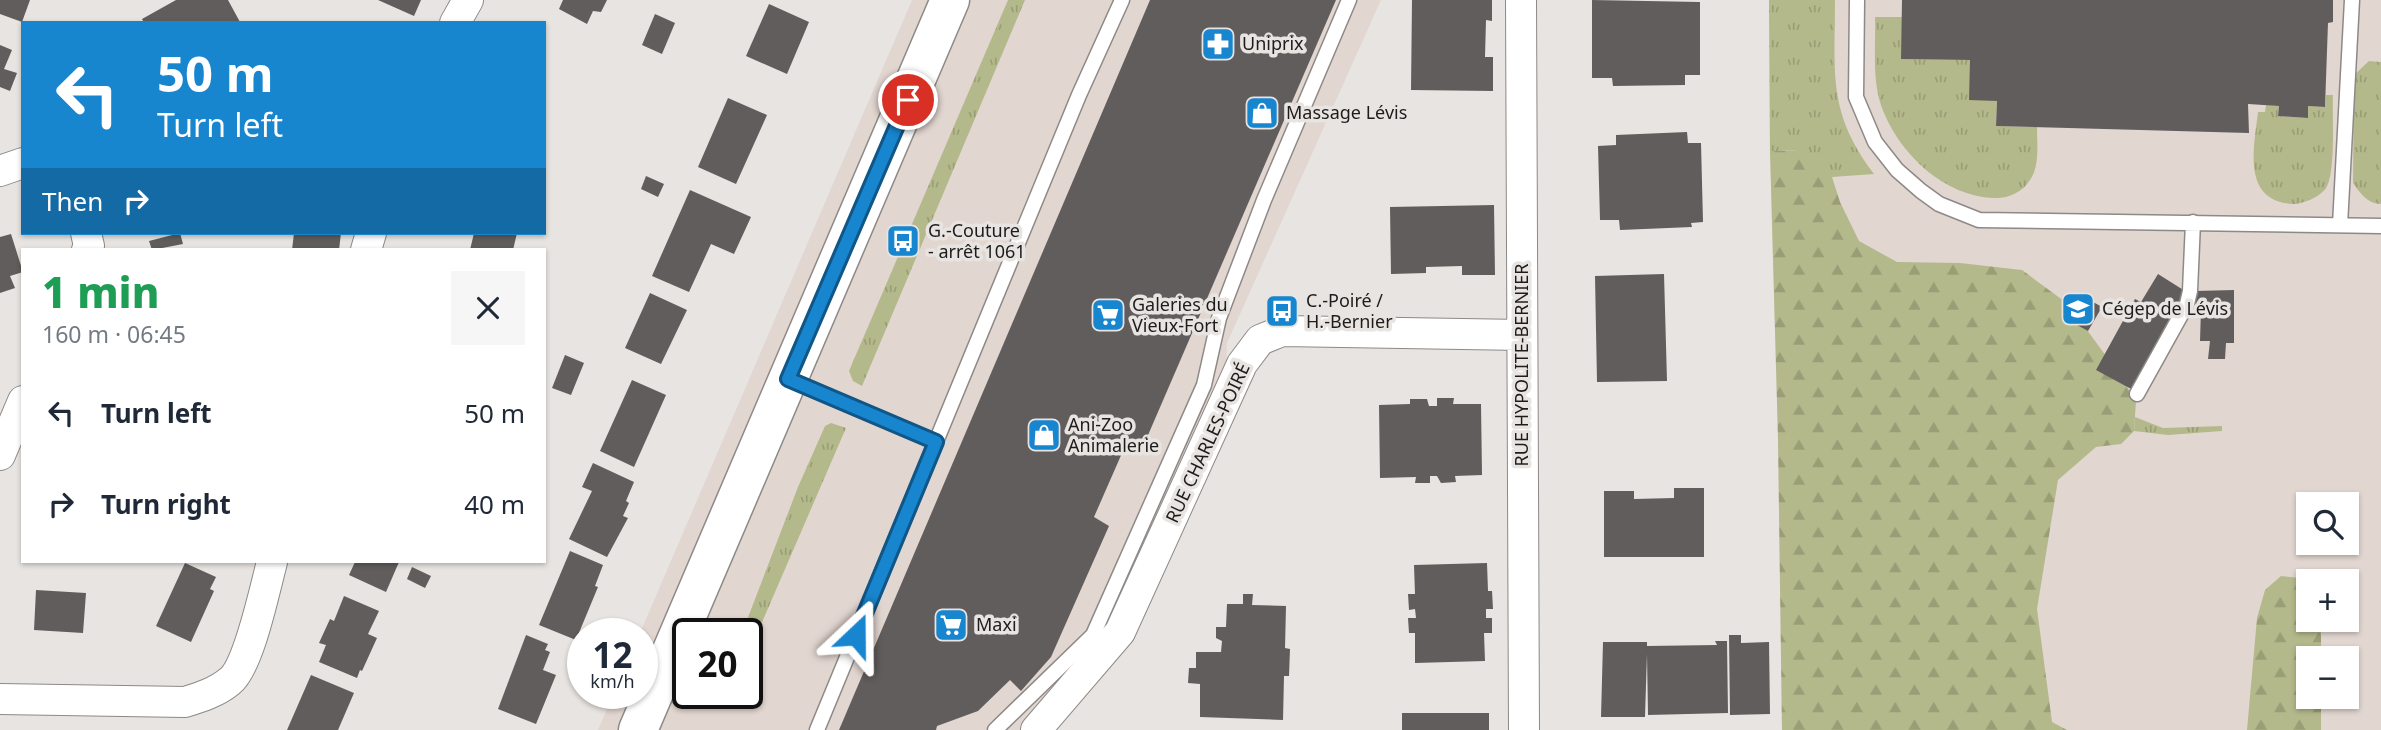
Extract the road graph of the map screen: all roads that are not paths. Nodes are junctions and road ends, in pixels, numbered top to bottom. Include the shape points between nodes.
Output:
1 (468, 0) edge
2 (950, 0) edge
3 (1122, 0) edge
4 (1349, 0) edge
5 (1521, 0) edge
6 (1857, 0) edge
7 (2352, 0) edge
8 (456, 21) edge
9 (21, 164) edge
10 (0, 171) edge
11 (2193, 222) junction
12 (2340, 225) junction
13 (2381, 226) edge
14 (1522, 335) junction
15 (788, 379) junction
16 (2137, 394) dead end
17 (21, 406) edge
18 (936, 442) junction
19 (0, 455) edge
20 (272, 563) edge
21 (0, 699) edge
22 (638, 730) edge
23 (817, 730) edge
24 (995, 730) edge
25 (1036, 730) edge
26 (1524, 730) edge

1 - 8 street
2 - 15 main road
3 - 18 lane
4 - 24 lane via 1219,318 1204,384 1093,635
5 - 14 street, RUE HYPOLITE-BERNIER
6 - 11 lane via 1856,97 1865,122 1897,170 1939,204 1979,220
7 - 12 lane
9 - 10 street
11 - 12 lane
11 - 16 lane via 2187,304
12 - 13 lane
14 - 25 street, RUE CHARLES-POIRÉ via 1282,331 1261,340 1242,364 1119,632
14 - 26 street, RUE HYPOLITE-BERNIER
15 - 18 lane
15 - 22 main road
17 - 19 street
18 - 23 lane
20 - 21 street via 245,655 232,680 207,695 185,702

